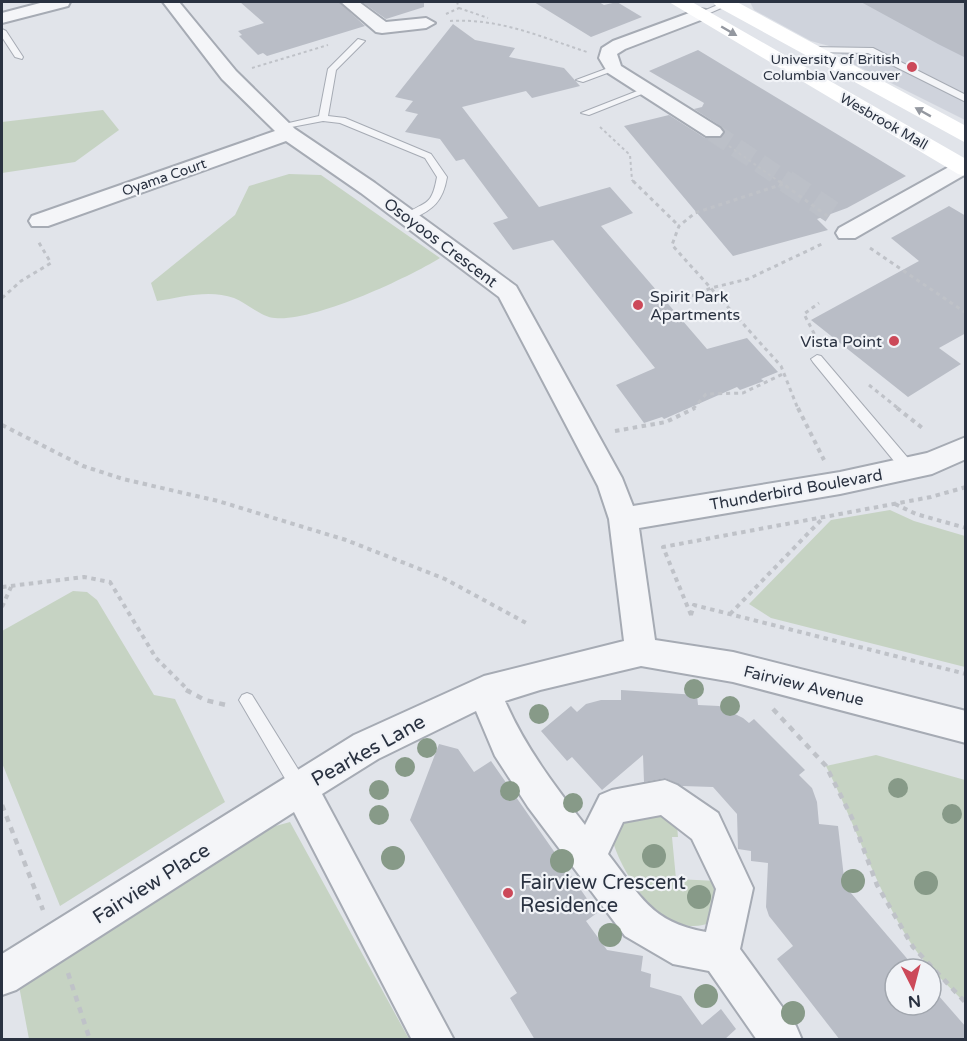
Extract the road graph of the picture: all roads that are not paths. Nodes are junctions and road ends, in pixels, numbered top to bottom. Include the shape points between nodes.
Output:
1 (62, 2) edge
2 (171, 2) edge
3 (349, 2) edge
4 (679, 2) edge
5 (727, 2) edge
6 (700, 14) junction
7 (2, 18) edge
8 (426, 23) road end
9 (382, 28) junction
10 (2, 31) edge
11 (361, 41) joint
12 (810, 50) junction
13 (19, 57) dead end
14 (611, 64) junction
15 (580, 80) dead end
16 (648, 90) junction
17 (966, 99) edge
18 (586, 113) road end
19 (323, 118) junction
20 (285, 130) junction
21 (966, 136) edge
22 (717, 137) tunnel mouth
23 (964, 168) edge
24 (408, 218) junction
25 (40, 221) road end
26 (847, 233) road end
27 (817, 358) dead end
28 (966, 447) edge
29 (908, 468) junction
30 (623, 519) junction
31 (641, 652) junction
32 (484, 691) junction
33 (247, 700) road end
34 (966, 727) edge
35 (300, 788) junction
36 (588, 857) junction
37 (720, 954) junction
38 (2, 976) edge
39 (434, 1040) edge
40 (782, 1040) edge

1 - 7 street
2 - 20 street, Osoyoos Crescent via 228,75
3 - 9 street
4 - 6 main road, Wesbrook Mall
5 - 6 lane
5 - 12 main road, Wesbrook Mall
6 - 14 street via 619,45 608,52
6 -> 23 main road, Wesbrook Mall
8 - 9 street
9 - 11 street
10 - 13 lane
11 - 19 lane via 332,69
12 - 17 lane via 870,50
21 -> 12 main road, Wesbrook Mall
14 - 15 lane
14 - 16 street
16 - 18 lane
16 - 22 street
19 - 20 lane
19 - 24 lane via 342,120 428,156 442,177 439,196 431,207
20 - 24 street, Osoyoos Crescent
20 - 25 street, Oyama Court
23 - 26 street
24 - 30 street, Osoyoos Crescent via 508,292 612,486
27 - 29 lane
28 - 29 street, Thunderbird Boulevard via 932,463
29 - 30 street, Thunderbird Boulevard
30 - 31 street, Osoyoos Crescent
31 - 32 street, Pearkes Lane
31 - 34 street, Fairview Avenue via 733,667
32 - 35 street, Pearkes Lane via 366,747
32 - 36 street via 507,744
33 - 35 lane
35 - 38 street, Fairview Place
35 - 39 street, Pearkes Lane
36 - 37 street via 638,923 673,945
36 - 37 street via 612,807 665,797 697,820 705,826 735,888
37 - 40 street

